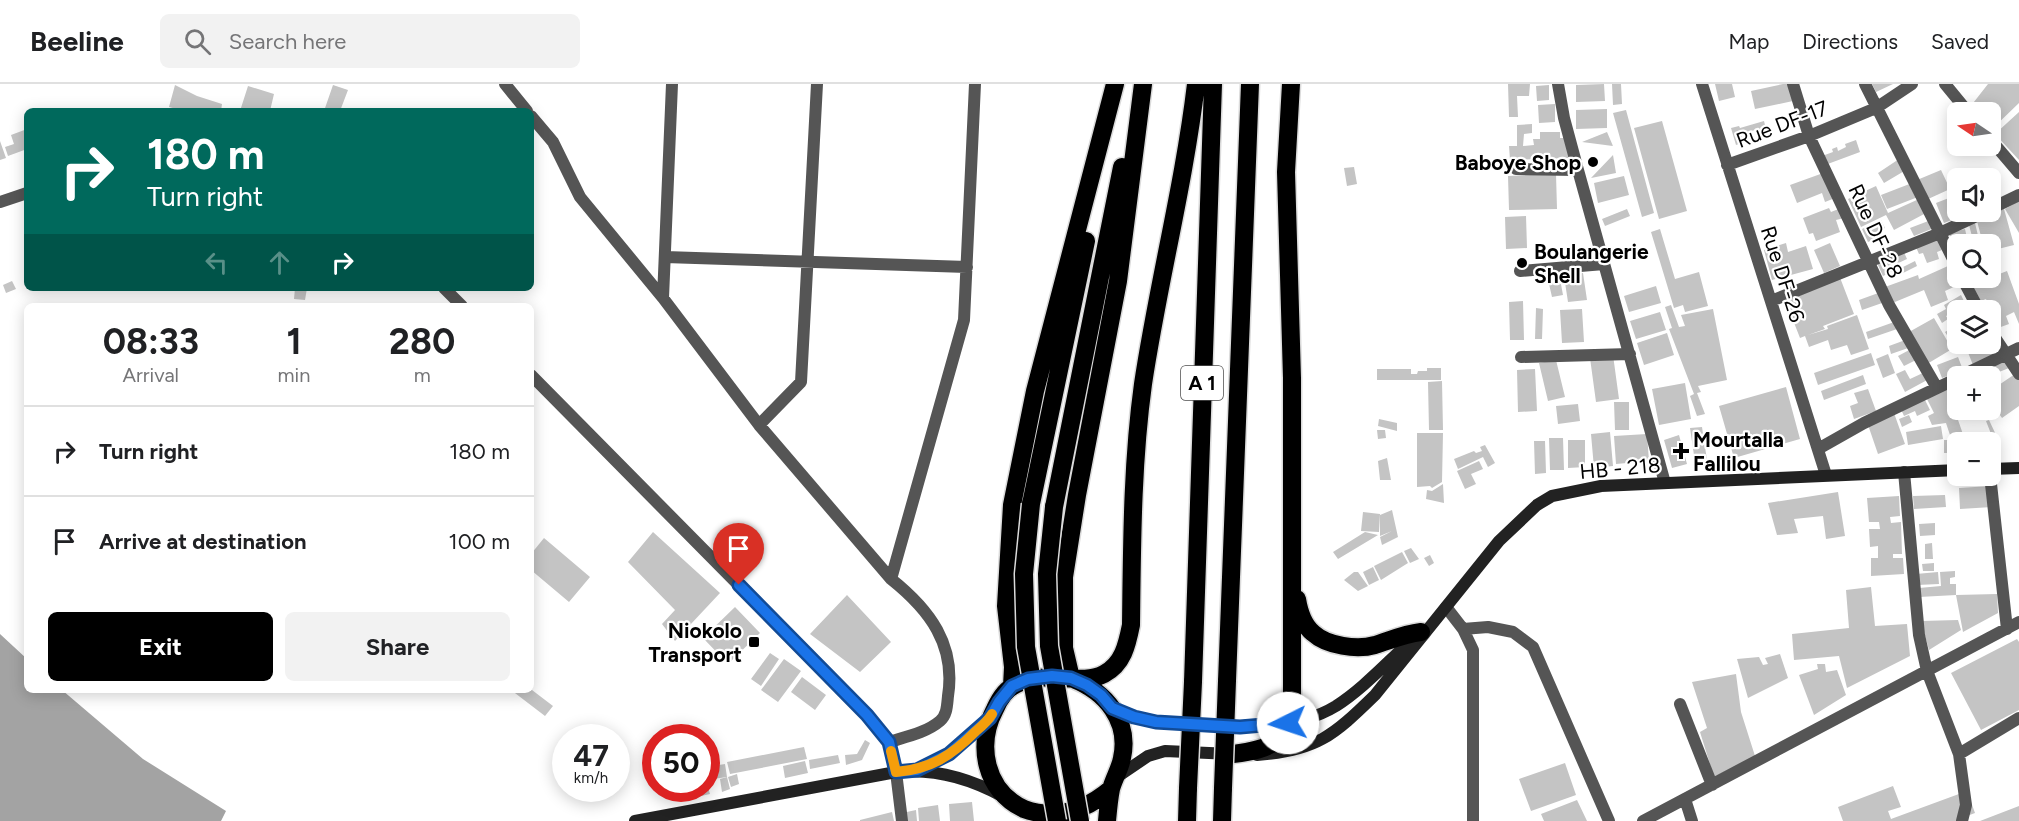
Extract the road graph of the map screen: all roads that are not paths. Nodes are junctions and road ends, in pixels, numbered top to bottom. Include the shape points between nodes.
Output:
1 (505, 84) edge
2 (672, 84) edge
3 (817, 84) edge
4 (975, 84) edge
5 (1116, 84) edge
6 (1141, 84) edge
7 (1196, 84) edge
8 (1214, 84) edge
9 (1250, 84) edge
10 (1255, 84) edge
11 (1291, 84) edge
12 (1558, 84) edge
13 (1702, 84) edge
14 (1793, 84) edge
15 (1865, 84) edge
16 (1912, 84) edge
17 (1945, 84) edge
18 (1960, 102) edge
19 (525, 108) edge
20 (1876, 108) junction
21 (534, 120) edge
22 (1809, 136) junction
23 (1247, 151) junction
24 (2001, 152) edge
25 (1727, 165) junction
26 (1516, 169) dead end
27 (1578, 170) junction
28 (2019, 173) edge
29 (24, 194) edge
30 (2019, 195) edge
31 (0, 202) edge
32 (2001, 204) edge
33 (1964, 222) edge
34 (1940, 233) junction
35 (1947, 247) edge
36 (664, 257) junction
37 (807, 262) junction
38 (1869, 262) junction
39 (1604, 264) junction
40 (967, 267) junction
41 (1520, 271) dead end
42 (447, 291) edge
43 (663, 298) junction
44 (1771, 301) junction
45 (459, 303) edge
46 (2001, 348) edge
47 (2019, 348) edge
48 (1629, 354) junction
49 (2005, 355) junction
50 (1521, 357) dead end
51 (1982, 366) edge
52 (2019, 375) edge
53 (534, 378) edge
54 (1947, 383) edge
55 (1937, 388) junction
56 (759, 425) junction
57 (1818, 449) junction
58 (2019, 468) edge
59 (2001, 469) edge
60 (1947, 470) edge
61 (1904, 472) junction
62 (1826, 475) junction
63 (1665, 483) junction
64 (1991, 486) edge
65 (1293, 564) junction
66 (891, 579) junction
67 (1445, 609) junction
68 (2019, 622) edge
69 (1463, 629) junction
70 (2007, 629) junction
71 (1421, 632) junction
72 (1927, 671) junction
73 (1071, 678) junction
74 (1012, 686) junction
75 (1680, 704) dead end
76 (1112, 708) junction
77 (990, 718) junction
78 (2019, 718) edge
79 (1288, 723) junction
80 (889, 742) junction
81 (1233, 754) junction
82 (1959, 754) junction
83 (917, 770) junction
84 (896, 772) junction
85 (1113, 784) junction
86 (1712, 785) junction
87 (1684, 799) junction
88 (1009, 800) junction
89 (1032, 817) edge
90 (635, 821) edge
91 (902, 821) edge
92 (1057, 821) edge
93 (1080, 821) edge
94 (1107, 821) edge
95 (1187, 821) edge
96 (1222, 821) edge
97 (1473, 821) edge
98 (1609, 821) edge
99 (1643, 821) edge
100 (1692, 821) edge
101 (1962, 821) edge

1 - 19 street
2 - 36 street
3 - 37 street
4 - 40 street
5 - 74 highway via 1035,391 1012,505 1006,606
5 - 92 highway, bridge via 1030,504 1024,574 1026,647
6 - 73 highway via 1118,282 1064,577 1064,648
6 - 93 highway, bridge via 1054,507 1047,574 1049,646
7 - 73 highway via 1177,211 1143,383 1136,442 1131,625 1126,649 1101,676
8 - 95 highway, A 1, bridge
9 - 23 highway, A 1
10 - 23 highway
11 - 65 highway via 1286,172
12 - 27 street
13 - 25 street, Rue DF-26
14 - 22 street, Rue DF-28
15 - 20 street
16 - 20 street, Rue DF-17
17 - 18 street
20 - 22 street, Rue DF-17
20 - 34 street
21 - 43 street via 553,142 580,196
22 - 25 street, Rue DF-17
22 - 38 street, Rue DF-28
23 - 96 highway, A 1, bridge
24 - 28 street
25 - 44 street, Rue DF-26
26 - 27 street
27 - 39 street
29 - 31 street
30 - 32 street
33 - 34 street
34 - 35 street
34 - 38 street
36 - 37 street
36 - 43 street
37 - 40 street
37 - 56 street via 801,381
38 - 44 street
38 - 55 street, Rue DF-28
39 - 41 street
39 - 48 street
40 - 66 street via 964,320
42 - 45 street
43 - 56 street
44 - 57 street, Rue DF-26
46 - 49 street
47 - 49 street
48 - 50 street
48 - 63 street
49 - 51 street
49 - 52 street
53 - 80 street via 867,715
54 - 55 street
55 - 57 street
56 - 66 street
57 - 62 street, Rue DF-26
58 - 59 main road
60 - 61 main road, HB - 218
61 - 62 main road, HB - 218
61 - 72 street via 1919,635
62 - 63 main road, HB - 218
63 - 67 main road, HB - 218 via 1601,486 1552,496 1537,505 1500,541
64 - 70 street
65 - 71 highway via 1297,603 1313,633 1350,647 1374,645
65 - 79 highway via 1292,702
66 - 80 street via 908,592 938,630 950,662 950,688 945,716 938,723
67 - 69 street
67 - 71 main road
67 - 81 main road via 1375,695 1335,733 1287,753
68 - 70 street
69 - 97 street via 1473,650
69 - 98 street via 1488,627 1513,632 1533,647
70 - 72 street
71 - 79 main road via 1334,706
72 - 82 street
72 - 86 street
73 - 74 highway via 1028,679
73 - 76 highway via 1101,695
74 - 77 highway
75 - 86 street
76 - 79 main road via 1156,722 1240,727
76 - 85 highway via 1123,739 1123,756
77 - 83 main road via 949,754
77 - 88 highway via 984,747 986,762 998,789
78 - 82 street
79 - 81 highway via 1282,735 1264,749
80 - 84 street
81 - 85 main road via 1165,751 1148,756
82 - 101 street via 1966,805
83 - 84 main road
83 - 88 main road via 972,782
84 - 90 main road
84 - 91 street
85 - 89 highway via 1095,803 1075,813
85 - 94 highway
86 - 87 street
87 - 99 street
87 - 100 street
88 - 89 highway

